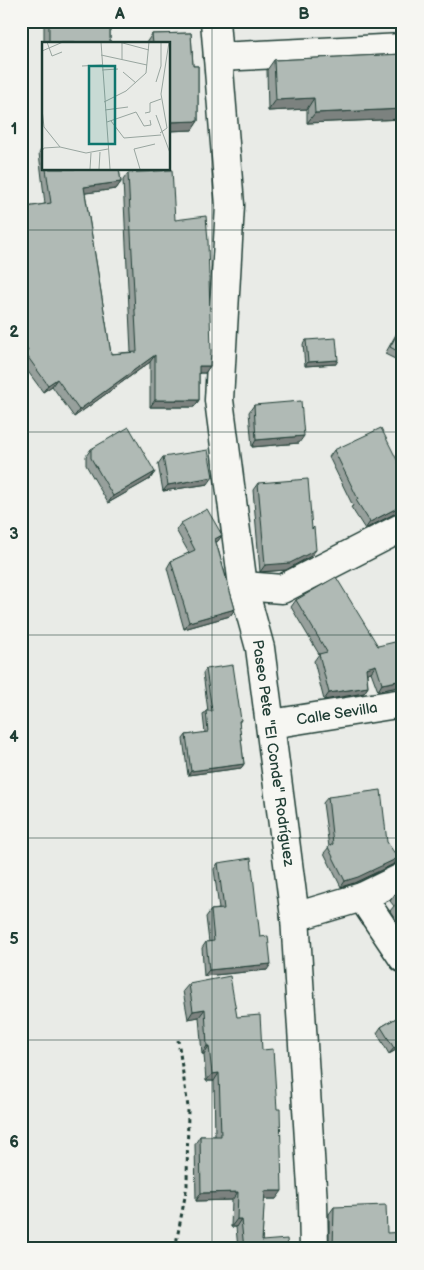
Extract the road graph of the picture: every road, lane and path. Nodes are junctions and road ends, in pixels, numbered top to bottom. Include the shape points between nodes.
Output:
1 (215, 21) edge
2 (403, 48) edge
3 (218, 57) junction
4 (403, 528) edge
5 (243, 586) junction
6 (403, 703) edge
7 (271, 724) junction
8 (403, 877) edge
9 (362, 897) junction
10 (295, 917) junction
11 (403, 958) edge
12 (178, 1040) dead end
13 (175, 1249) edge
14 (314, 1249) edge

1 - 3 street, Paseo Pete "El Conde" Rodríguez
2 - 3 street
3 - 5 street, Paseo Pete "El Conde" Rodríguez via 230,205 219,400
4 - 5 street via 282,589
5 - 7 street, Paseo Pete "El Conde" Rodríguez via 260,648
6 - 7 street, Calle Sevilla
7 - 10 street, Paseo Pete "El Conde" Rodríguez
8 - 9 street
9 - 10 street
9 - 11 street
10 - 14 street, Paseo Pete "El Conde" Rodríguez via 314,1202
12 - 13 path via 188,1107 188,1147 187,1186

